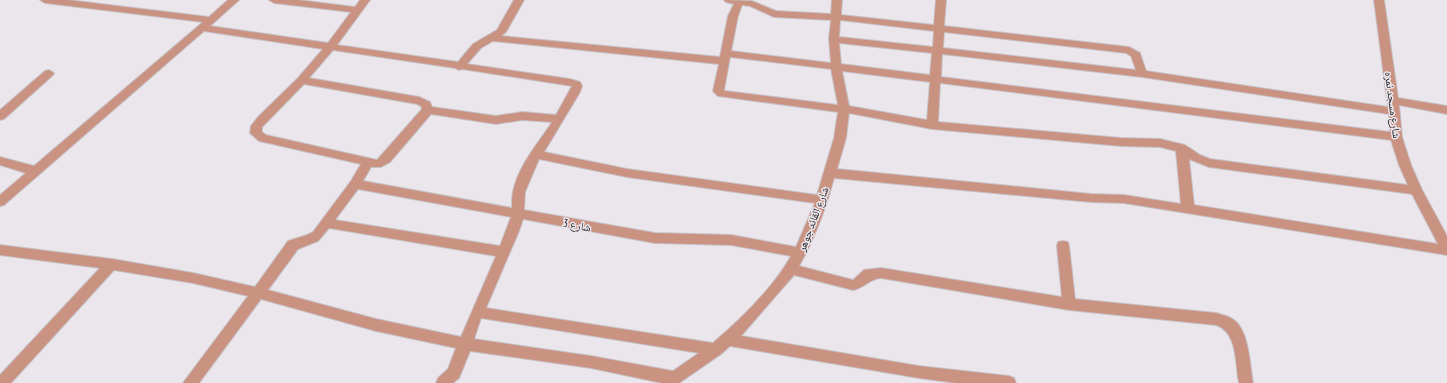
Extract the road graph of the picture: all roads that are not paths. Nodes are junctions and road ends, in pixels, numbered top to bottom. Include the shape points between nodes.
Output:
1 (45, 0) edge
2 (234, 0) edge
3 (274, 0) edge
4 (365, 0) edge
5 (519, 0) edge
6 (837, 0) edge
7 (941, 0) edge
8 (1379, 0) edge
9 (741, 1) edge
10 (358, 10) junction
11 (835, 17) junction
12 (212, 20) junction
13 (203, 28) junction
14 (938, 29) junction
15 (492, 38) junction
16 (834, 39) junction
17 (331, 46) junction
18 (936, 51) junction
19 (725, 57) junction
20 (459, 67) junction
21 (836, 68) junction
22 (48, 73) dead end
23 (1142, 74) junction
24 (302, 80) junction
25 (934, 80) junction
26 (0, 103) edge
27 (13, 104) junction
28 (1394, 106) junction
29 (844, 109) junction
30 (428, 110) junction
31 (1447, 110) edge
32 (0, 116) edge
33 (559, 119) junction
34 (932, 125) junction
35 (1396, 137) junction
36 (1181, 148) junction
37 (536, 154) junction
38 (0, 161) edge
39 (368, 162) junction
40 (36, 171) junction
41 (830, 173) junction
42 (355, 184) junction
43 (1416, 190) junction
44 (822, 200) junction
45 (0, 202) edge
46 (1188, 209) junction
47 (518, 214) junction
48 (327, 223) junction
49 (1063, 246) dead end
50 (1447, 249) edge
51 (0, 250) edge
52 (504, 252) junction
53 (800, 253) junction
54 (112, 264) junction
55 (791, 269) junction
56 (258, 293) junction
57 (1069, 304) junction
58 (477, 312) junction
59 (727, 340) junction
60 (465, 344) junction
61 (716, 350) junction
62 (671, 380) edge
63 (2, 383) edge
64 (190, 383) edge
65 (443, 383) edge
66 (1009, 383) edge
67 (1246, 383) edge

1 - 12 street
2 - 12 street
3 - 10 street
4 - 10 street
5 - 15 street via 501,32
6 - 11 street, شارع القائد جوهر
7 - 14 street
8 - 28 street, شارع مسجد نمره
9 - 11 street via 774,14
9 - 19 street via 733,16
10 - 17 street
11 - 14 street
11 - 16 street, شارع القائد جوهر
12 - 13 street
13 - 17 street
13 - 40 street
14 - 18 street
14 - 23 street via 1129,50 1136,55
15 - 19 street
15 - 20 street via 477,46
16 - 18 street
16 - 21 street, شارع القائد جوهر
17 - 20 street
17 - 24 street
18 - 23 street
18 - 25 street
19 - 21 street
19 - 29 street via 718,88 720,93
20 - 33 street via 574,82 577,88
21 - 25 street
21 - 29 street, شارع القائد جوهر
22 - 27 street
23 - 28 street
24 - 30 street via 419,101 426,104
24 - 39 street via 262,120 255,130 257,136
25 - 34 street
25 - 35 street
26 - 27 street
27 - 32 street
28 - 31 street
28 - 35 street, شارع مسجد نمره
29 - 34 street
29 - 41 street, شارع القائد جوهر via 840,138
30 - 33 street via 496,120 522,116
30 - 39 street via 384,161 376,164
33 - 37 street
34 - 36 street via 1121,142 1160,143
35 - 43 street, شارع مسجد نمره
36 - 43 street via 1196,158 1214,164
36 - 46 street
37 - 44 street via 626,173
37 - 47 street via 519,192
38 - 40 street
39 - 42 street
40 - 45 street
41 - 44 street, شارع القائد جوهر
41 - 46 street via 1124,199
42 - 47 street, شارع 3
42 - 48 street
43 - 50 street, شارع مسجد نمره
44 - 53 street, شارع القائد جوهر
46 - 50 street
47 - 52 street
47 - 53 street, شارع 3 via 655,238 731,240
48 - 52 street
48 - 56 street via 313,239 293,245
49 - 57 street
51 - 54 street
52 - 58 street
53 - 55 street, شارع القائد جوهر
54 - 56 street via 193,278
54 - 63 street
55 - 57 street via 853,285 858,284 869,274 881,273
55 - 59 street, شارع القائد جوهر via 758,310
56 - 60 street via 376,325
56 - 64 street
57 - 67 street via 1223,321 1234,328 1238,337
58 - 60 street
58 - 61 street
59 - 61 street, شارع القائد جوهر
59 - 66 street via 919,372
60 - 62 street via 598,363
60 - 65 street via 454,373
61 - 62 street, شارع القائد جوهر

